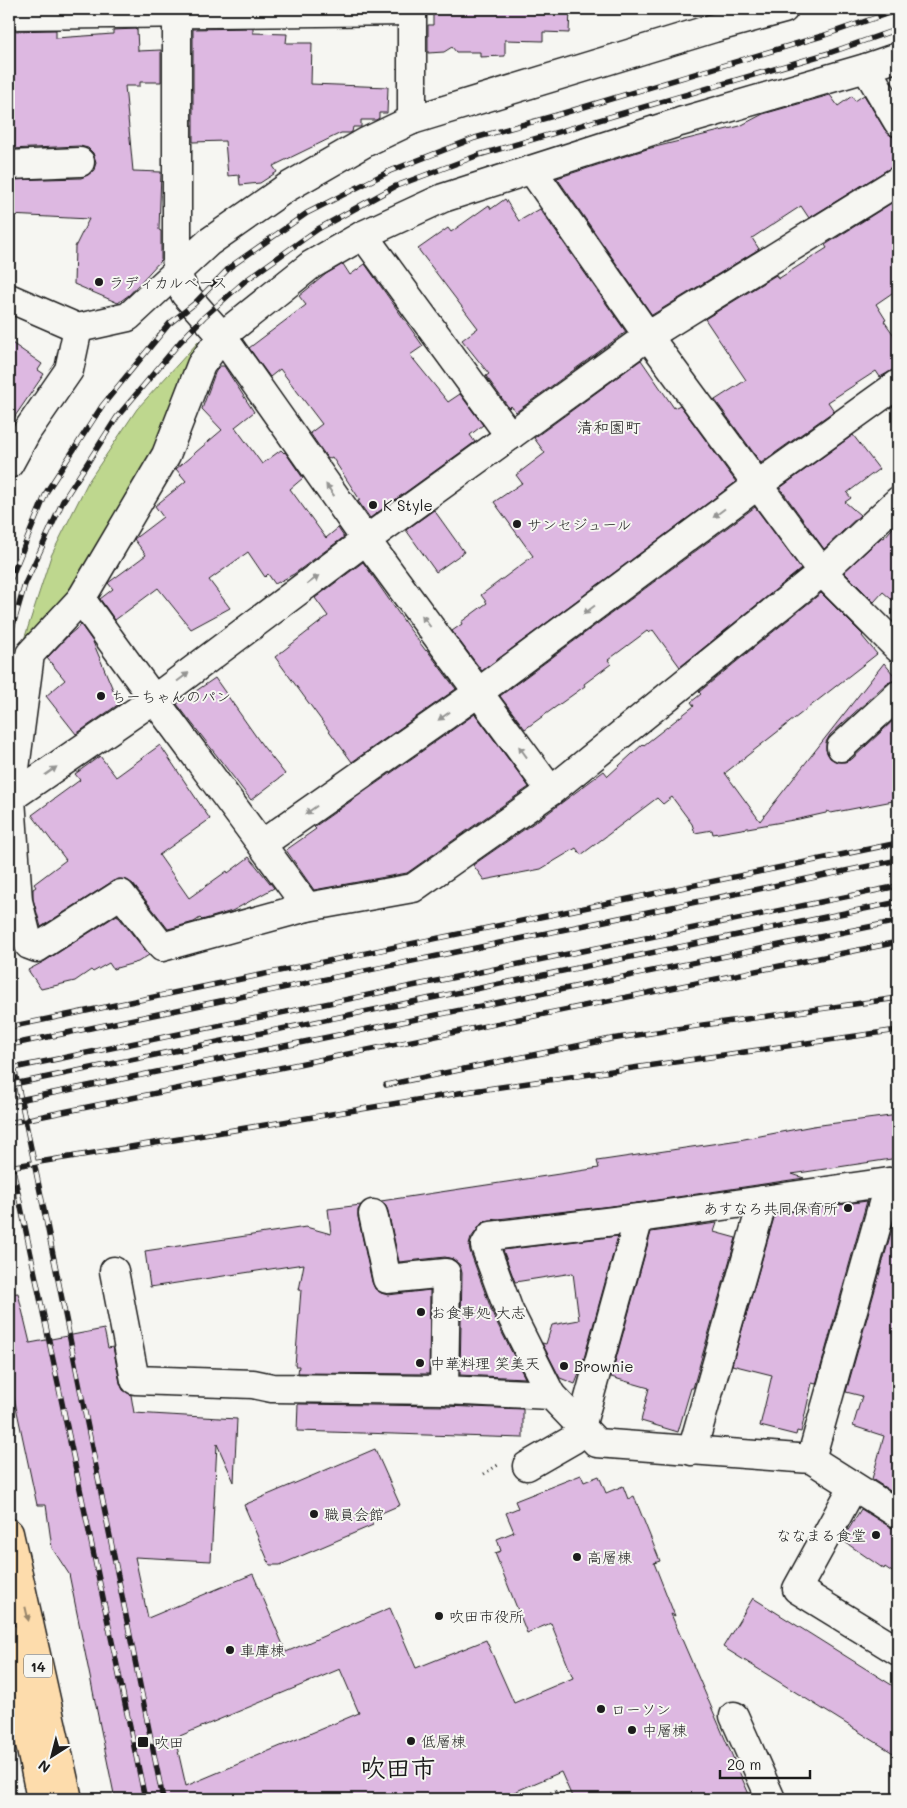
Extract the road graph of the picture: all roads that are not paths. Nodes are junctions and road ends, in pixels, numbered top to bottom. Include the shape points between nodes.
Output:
1 (784, 9) edge
2 (412, 10) edge
3 (177, 12) edge
4 (9, 14) edge
5 (898, 57) edge
6 (866, 68) junction
7 (412, 120) junction
8 (898, 122) edge
9 (80, 162) dead end
10 (9, 165) edge
11 (532, 170) junction
12 (898, 182) edge
13 (363, 235) junction
14 (176, 273) junction
15 (9, 298) edge
16 (78, 328) junction
17 (222, 336) junction
18 (648, 336) junction
19 (898, 384) edge
20 (510, 436) junction
21 (9, 464) edge
22 (759, 484) junction
23 (898, 501) edge
24 (366, 540) junction
25 (822, 572) junction
26 (81, 599) junction
27 (898, 648) edge
28 (479, 692) junction
29 (898, 695) edge
30 (153, 700) junction
31 (841, 747) dead end
32 (551, 792) junction
33 (10, 799) edge
34 (262, 844) junction
35 (307, 907) junction
36 (894, 1183) edge
37 (763, 1200) junction
38 (373, 1214) dead end
39 (639, 1218) junction
40 (114, 1271) dead end
41 (444, 1390) junction
42 (551, 1395) junction
43 (581, 1427) junction
44 (692, 1451) junction
45 (811, 1459) junction
46 (528, 1466) dead end
47 (853, 1487) junction
48 (898, 1514) edge
49 (9, 1533) edge
50 (9, 1639) edge
51 (898, 1651) edge
52 (9, 1716) edge
53 (734, 1716) dead end
54 (25, 1799) edge
55 (41, 1799) edge
56 (68, 1799) edge
57 (771, 1799) edge

1 - 7 street
2 - 3 street
2 - 7 street
3 - 4 street
3 - 14 street
5 - 6 street
6 - 8 street
6 - 11 street via 680,122
7 - 14 street via 286,188 209,242
9 - 10 street
11 - 13 street via 443,198
11 - 18 street
12 - 18 street
13 - 17 street via 311,265
13 - 20 street
14 - 16 street via 128,317
14 - 17 street via 185,294
15 - 16 street
16 - 21 street via 69,370 27,431
24 -> 17 street
17 - 26 street via 201,365 166,455
18 - 20 street
18 - 22 street
19 - 22 street
20 - 24 street
22 - 25 street
22 -> 28 street
23 - 25 street
28 -> 24 street
30 -> 24 street
25 - 27 street
25 - 32 street
26 - 30 street
26 - 33 street via 30,654
32 -> 28 street
28 -> 34 street
29 - 31 street
33 -> 30 street
30 - 34 street
32 - 35 street via 413,888
33 - 35 street via 18,901 29,946 37,948 121,894 162,946
34 - 35 street
36 - 37 street
36 - 45 street
37 - 39 street
37 - 44 street
38 - 41 street via 388,1279 446,1273
39 - 42 street via 491,1236 486,1246 509,1311
39 - 43 street
40 - 41 street via 135,1380 253,1384 272,1388
41 - 42 street
42 - 43 street
43 - 44 street via 597,1443
43 - 46 street via 574,1439
44 - 45 street
45 - 47 street
47 - 48 street
47 - 51 street via 797,1589
49 -> 56 main road, 14
50 - 55 main road
52 - 54 main road
53 - 57 street

